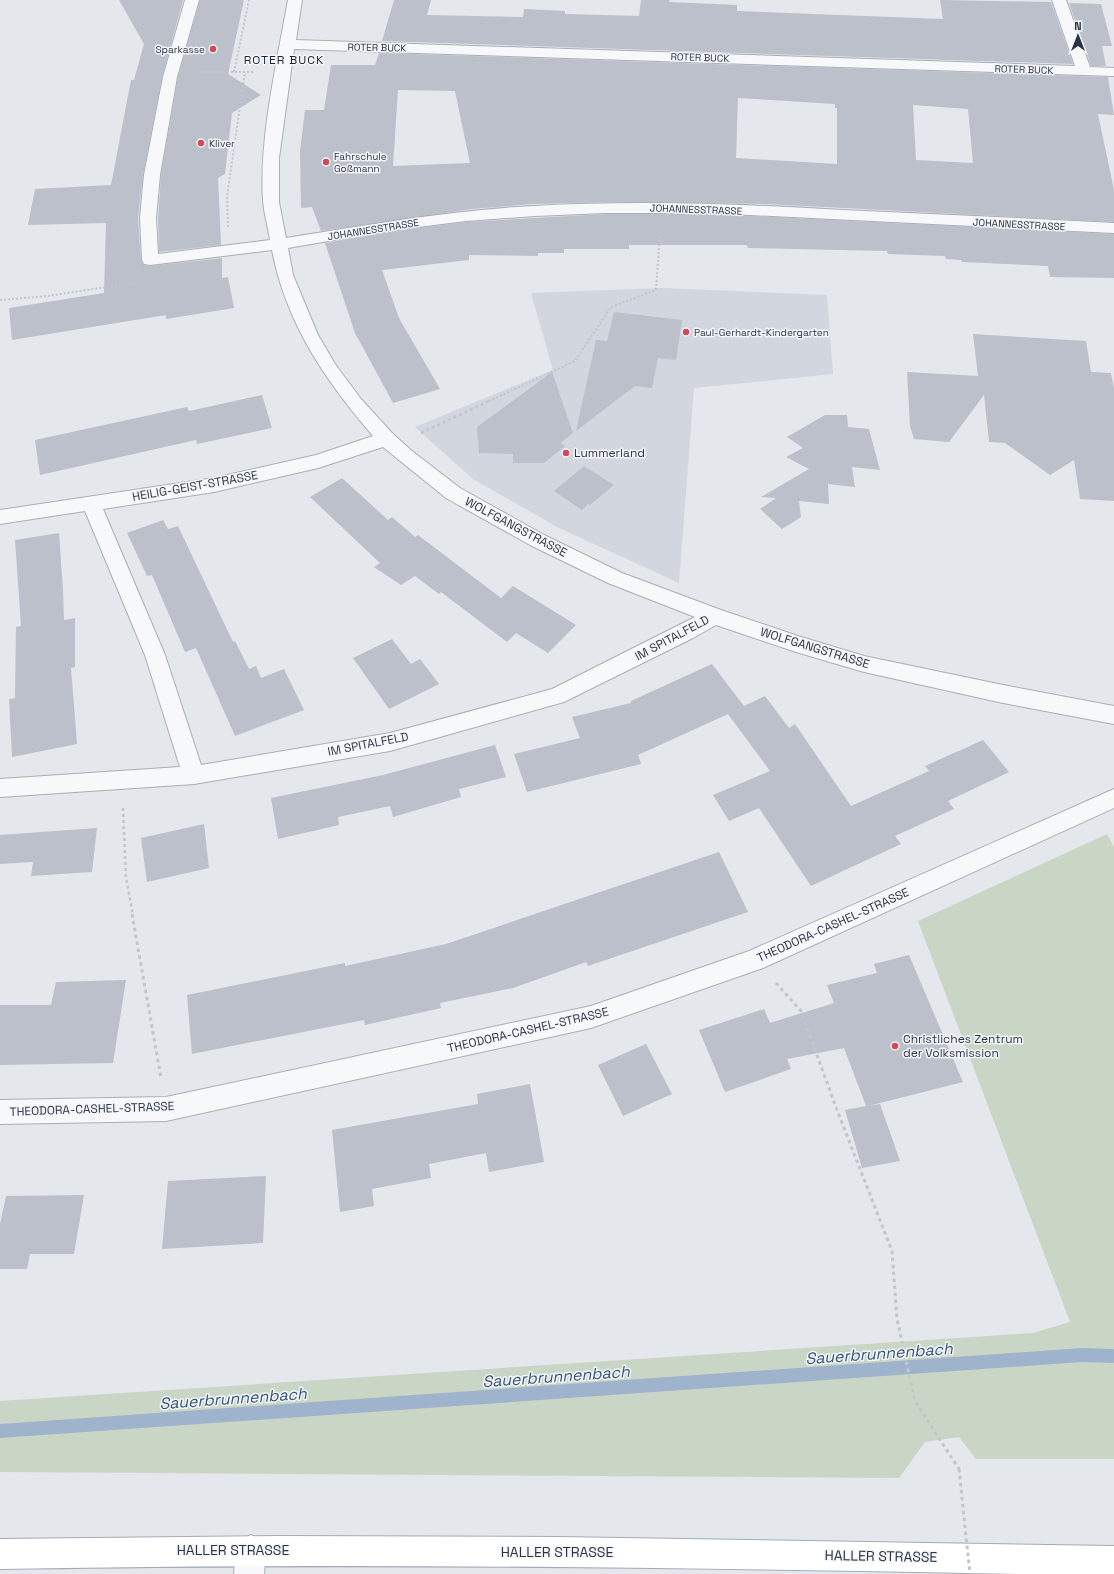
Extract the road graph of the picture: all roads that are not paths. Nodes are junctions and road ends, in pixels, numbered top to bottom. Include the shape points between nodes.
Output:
1 (192, 0) edge
2 (295, 0) edge
3 (1059, 0) edge
4 (287, 44) junction
5 (1084, 71) junction
6 (1114, 72) edge
7 (1114, 228) edge
8 (279, 244) junction
9 (386, 439) junction
10 (91, 504) junction
11 (0, 517) edge
12 (714, 616) junction
13 (1114, 715) edge
14 (194, 775) junction
15 (0, 788) edge
16 (1114, 798) edge
17 (0, 1112) edge
18 (0, 1554) edge
19 (1114, 1561) edge
20 (250, 1562) edge

1 - 8 street, JOHANNESSTRASSE via 171,72 152,175 148,218 150,260
2 - 4 street, WOLFGANGSTRASSE
3 - 5 street
4 - 5 street, ROTER BUCK
4 - 8 street, WOLFGANGSTRASSE via 271,158 271,202
5 - 6 street, ROTER BUCK
7 - 8 street, JOHANNESSTRASSE via 662,207 573,209 446,218
8 - 9 street, WOLFGANGSTRASSE via 285,275 309,335 350,397
9 - 10 street, HEILIG-GEIST-STRASSE via 318,461 214,485
9 - 12 street, WOLFGANGSTRASSE via 453,493 536,540 615,578
10 - 11 street, HEILIG-GEIST-STRASSE
10 - 14 street via 155,655
12 - 13 street, WOLFGANGSTRASSE via 864,664
12 - 14 street, IM SPITALFELD via 557,696 390,742
14 - 15 street, IM SPITALFELD
16 - 17 street, THEODORA-CASHEL-STRASSE via 755,960 591,1017 166,1109
18 - 20 main road, HALLER STRASSE via 131,1550
19 - 20 main road, HALLER STRASSE via 709,1553

